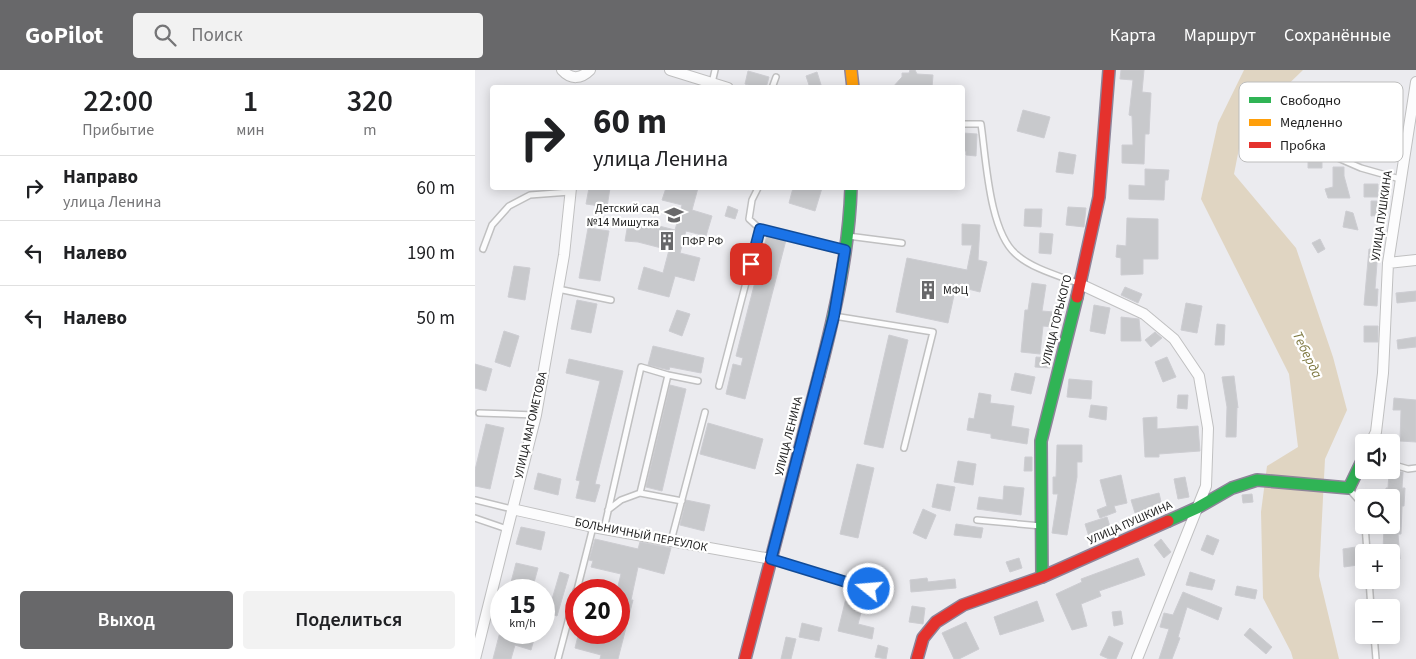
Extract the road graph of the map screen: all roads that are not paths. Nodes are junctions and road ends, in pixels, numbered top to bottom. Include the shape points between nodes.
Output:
1 (562, 70) edge
2 (590, 70) edge
3 (670, 70) edge
4 (715, 70) edge
5 (851, 70) edge
6 (1109, 70) edge
7 (776, 77) dead end
8 (578, 82) edge
9 (1416, 82) edge
10 (712, 83) junction
11 (718, 85) edge
12 (773, 85) edge
13 (853, 85) edge
14 (965, 124) edge
15 (1403, 161) edge
16 (1347, 162) edge
17 (1403, 162) edge
18 (1400, 179) junction
19 (570, 190) edge
20 (757, 190) edge
21 (851, 190) edge
22 (760, 229) junction
23 (847, 236) junction
24 (902, 243) dead end
25 (483, 249) dead end
26 (845, 250) junction
27 (1416, 260) edge
28 (1388, 263) junction
29 (1080, 284) junction
30 (558, 289) junction
31 (611, 300) dead end
32 (834, 316) junction
33 (668, 375) junction
34 (698, 382) dead end
35 (719, 386) dead end
36 (705, 412) dead end
37 (479, 413) dead end
38 (536, 416) junction
39 (1375, 434) edge
40 (904, 448) dead end
41 (1400, 467) edge
42 (1416, 468) edge
43 (1355, 476) edge
44 (1349, 488) junction
45 (640, 493) junction
46 (1355, 495) edge
47 (475, 500) edge
48 (682, 501) junction
49 (1197, 508) junction
50 (512, 509) junction
51 (608, 510) junction
52 (475, 518) edge
53 (977, 520) dead end
54 (1042, 526) junction
55 (593, 527) junction
56 (604, 529) junction
57 (508, 530) junction
58 (671, 541) junction
59 (771, 559) junction
60 (1042, 577) junction
61 (579, 579) edge
62 (869, 589) dead end
63 (565, 633) edge
64 (1374, 644) edge
65 (475, 659) edge
66 (558, 659) edge
67 (745, 659) edge
68 (917, 659) edge
69 (1137, 659) edge
70 (1375, 659) edge

1 - 8 street
2 - 8 street
3 - 10 street
4 - 10 lane
5 - 13 street
6 - 29 street, УЛИЦА ГОРЬКОГО via 1099,197
7 - 12 lane
9 - 15 street, УЛИЦА ПУШКИНА
10 - 11 street
14 - 29 lane via 981,124 993,208 1003,238 1016,255
16 - 18 lane
17 - 18 street, УЛИЦА ПУШКИНА
18 - 28 street, УЛИЦА ПУШКИНА
19 - 25 lane via 530,195 509,206 492,225
19 - 30 street, УЛИЦА МАГОМЕТОВА
20 - 22 lane via 749,219
21 - 23 street, УЛИЦА ЛЕНИНА
22 - 26 lane
22 - 35 lane
23 - 24 lane
23 - 26 street, УЛИЦА ЛЕНИНА
26 - 32 street, УЛИЦА ЛЕНИНА
27 - 28 street
28 - 39 street, УЛИЦА ПУШКИНА via 1383,373
29 - 49 street via 1144,314 1174,339 1199,376 1208,428 1207,486
29 - 54 street, УЛИЦА ГОРЬКОГО via 1041,441
30 - 31 lane
30 - 38 street, УЛИЦА МАГОМЕТОВА
32 - 40 lane via 933,332
32 - 59 street, УЛИЦА ЛЕНИНА
33 - 34 lane
33 - 45 lane
33 - 51 lane via 641,367
36 - 48 lane
37 - 38 lane
38 - 50 street, УЛИЦА МАГОМЕТОВА
41 - 42 lane
43 - 44 street
44 - 46 lane
44 - 49 street, УЛИЦА ПУШКИНА via 1257,480 1232,488
45 - 48 lane
45 - 51 lane via 621,500
47 - 50 lane
48 - 58 lane
49 - 60 street, УЛИЦА ПУШКИНА
49 - 69 street
50 - 55 street, БОЛЬНИЧНЫЙ ПЕРЕУЛОК
50 - 57 street, УЛИЦА МАГОМЕТОВА
51 - 56 lane
52 - 57 lane
53 - 54 lane
54 - 60 street, УЛИЦА ГОРЬКОГО
55 - 56 street, БОЛЬНИЧНЫЙ ПЕРЕУЛОК
55 - 61 lane
56 - 58 street, БОЛЬНИЧНЫЙ ПЕРЕУЛОК
57 - 65 street, УЛИЦА МАГОМЕТОВА
58 - 59 street, БОЛЬНИЧНЫЙ ПЕРЕУЛОК
59 - 62 lane
59 - 67 street, УЛИЦА ЛЕНИНА
60 - 68 street, УЛИЦА ПУШКИНА via 963,605 936,622 923,638
63 - 66 lane
64 - 70 lane

